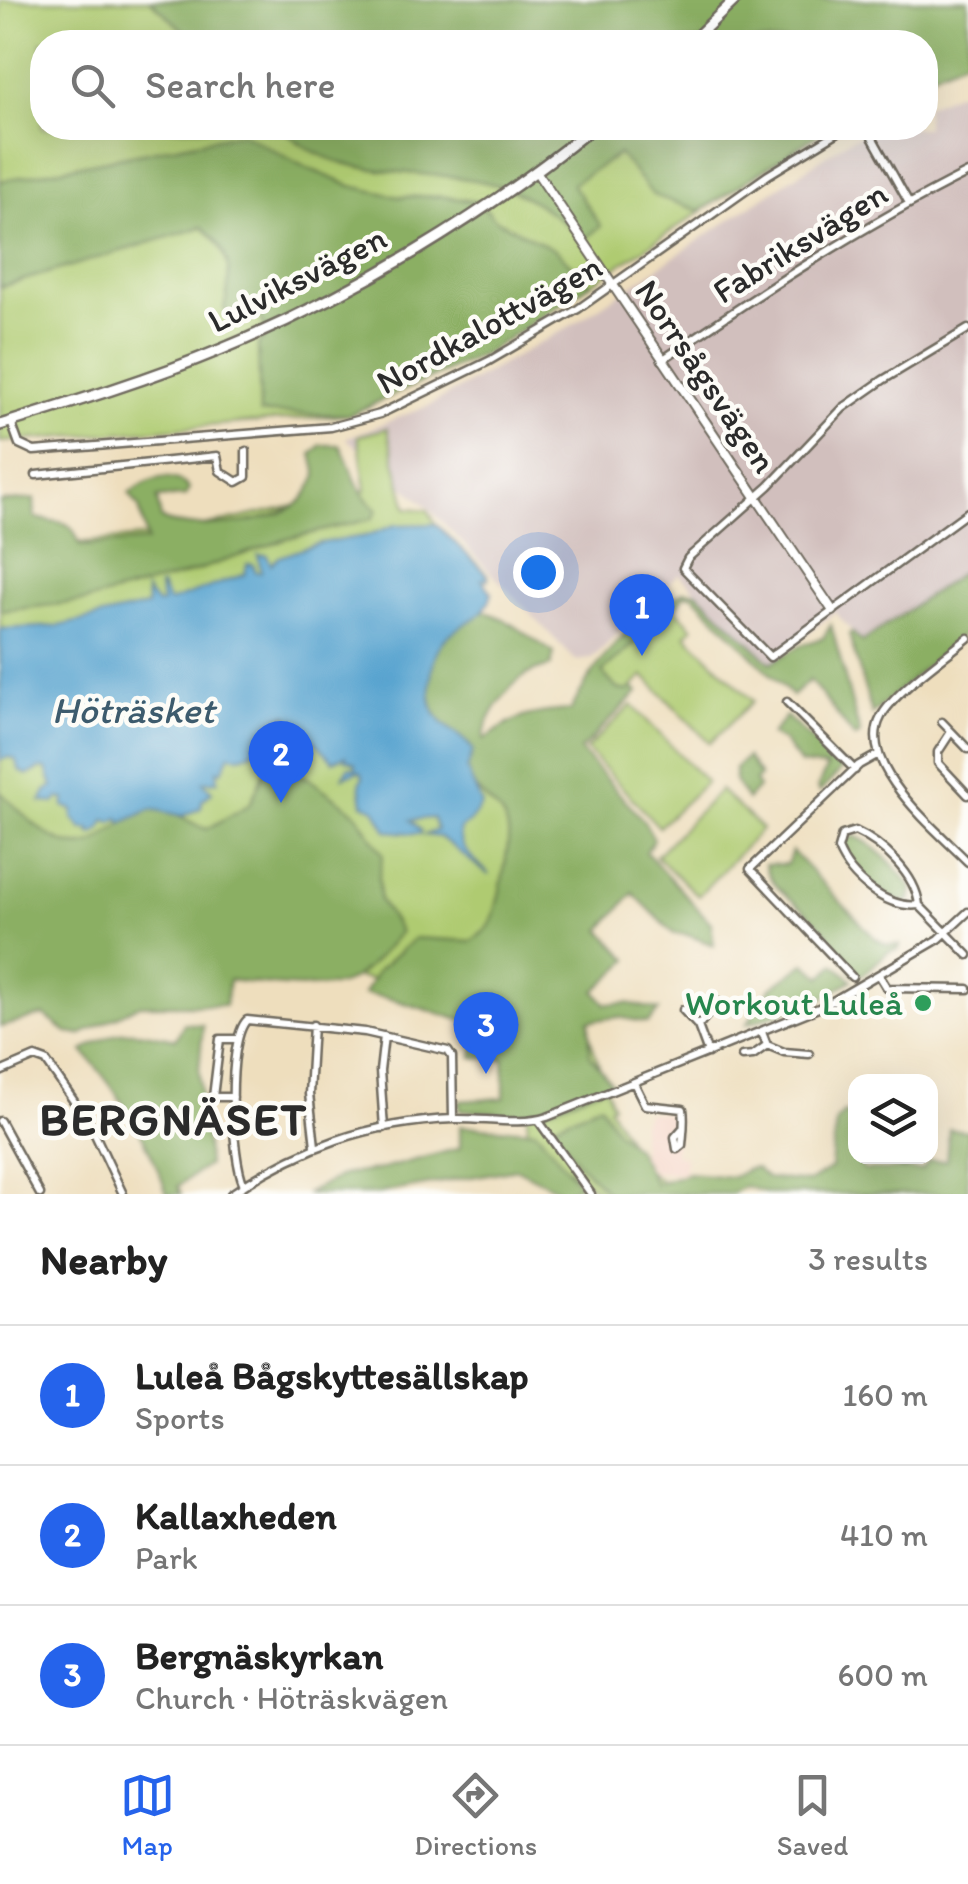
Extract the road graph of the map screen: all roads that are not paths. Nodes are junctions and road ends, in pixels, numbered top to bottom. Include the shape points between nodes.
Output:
1 (734, 0) edge
2 (703, 30) edge
3 (576, 140) edge
4 (825, 140) edge
5 (874, 140) edge
6 (536, 171) junction
7 (968, 173) edge
8 (909, 203) junction
9 (612, 287) junction
10 (968, 329) edge
11 (662, 360) junction
12 (12, 422) junction
13 (0, 426) edge
14 (246, 452) dead end
15 (36, 475) dead end
16 (756, 498) junction
17 (968, 512) edge
18 (833, 611) junction
19 (968, 638) edge
20 (787, 702) dead end
21 (942, 722) dead end
22 (951, 732) junction
23 (968, 749) edge
24 (877, 756) junction
25 (855, 770) junction
26 (968, 795) edge
27 (968, 862) edge
28 (919, 906) junction
29 (968, 912) edge
30 (946, 932) junction
31 (968, 955) edge
32 (878, 975) junction
33 (852, 977) dead end
34 (968, 990) edge
35 (718, 1002) dead end
36 (683, 1010) dead end
37 (314, 1025) junction
38 (698, 1026) junction
39 (762, 1032) junction
40 (384, 1036) junction
41 (238, 1039) junction
42 (767, 1046) junction
43 (708, 1053) junction
44 (808, 1054) dead end
45 (742, 1056) dead end
46 (0, 1072) edge
47 (634, 1083) junction
48 (234, 1097) junction
49 (453, 1119) junction
50 (538, 1120) junction
51 (0, 1121) edge
52 (384, 1128) junction
53 (683, 1128) dead end
54 (315, 1146) junction
55 (244, 1185) junction
56 (40, 1194) edge
57 (122, 1194) edge
58 (231, 1194) edge
59 (590, 1194) edge

1 - 2 main road
3 - 6 main road, Lulviksvägen
4 - 9 street, Nordkalottvägen
5 - 8 street
6 - 9 street, Norrsågsvägen
6 - 12 main road, Lulviksvägen via 406,255 288,319 162,373
7 - 8 street, Fabriksvägen
8 - 11 street, Fabriksvägen
9 - 11 street, Norrsågsvägen
9 - 12 street, Nordkalottvägen via 447,382 380,414 331,427 34,451 19,444
10 - 16 street via 843,408
11 - 16 street, Norrsågsvägen
12 - 13 main road, Lulviksvägen
14 - 15 street via 246,477 237,482 220,471 217,456
16 - 18 street, Norrsågsvägen
16 - 18 street via 684,562 684,571 767,656
17 - 18 street
19 - 24 street via 885,710 875,735
20 - 25 street
21 - 22 street
22 - 23 street
22 - 26 street via 938,764
24 - 25 street
24 - 27 street
25 - 33 street via 750,869
28 - 28 street via 891,904 875,892 840,856 842,835 855,831 875,844 912,880
28 - 30 street
29 - 30 street
30 - 31 street
30 - 32 street
32 - 34 street via 887,988
32 - 39 street
35 - 38 street
36 - 38 street
37 - 40 street
37 - 41 street via 247,1020
37 - 54 street via 309,1094
38 - 43 street
39 - 42 street
39 - 43 street
40 - 49 street via 450,1052
40 - 52 street
41 - 48 street
41 - 48 street via 220,1040 213,1097
42 - 44 street
42 - 45 street
43 - 47 street
46 - 57 street via 40,1056 48,1063 78,1104
47 - 50 street
47 - 53 street via 646,1105 684,1110
48 - 55 street
49 - 50 street
49 - 52 street
50 - 59 street
51 - 56 street
52 - 54 street
54 - 55 street
55 - 58 street

